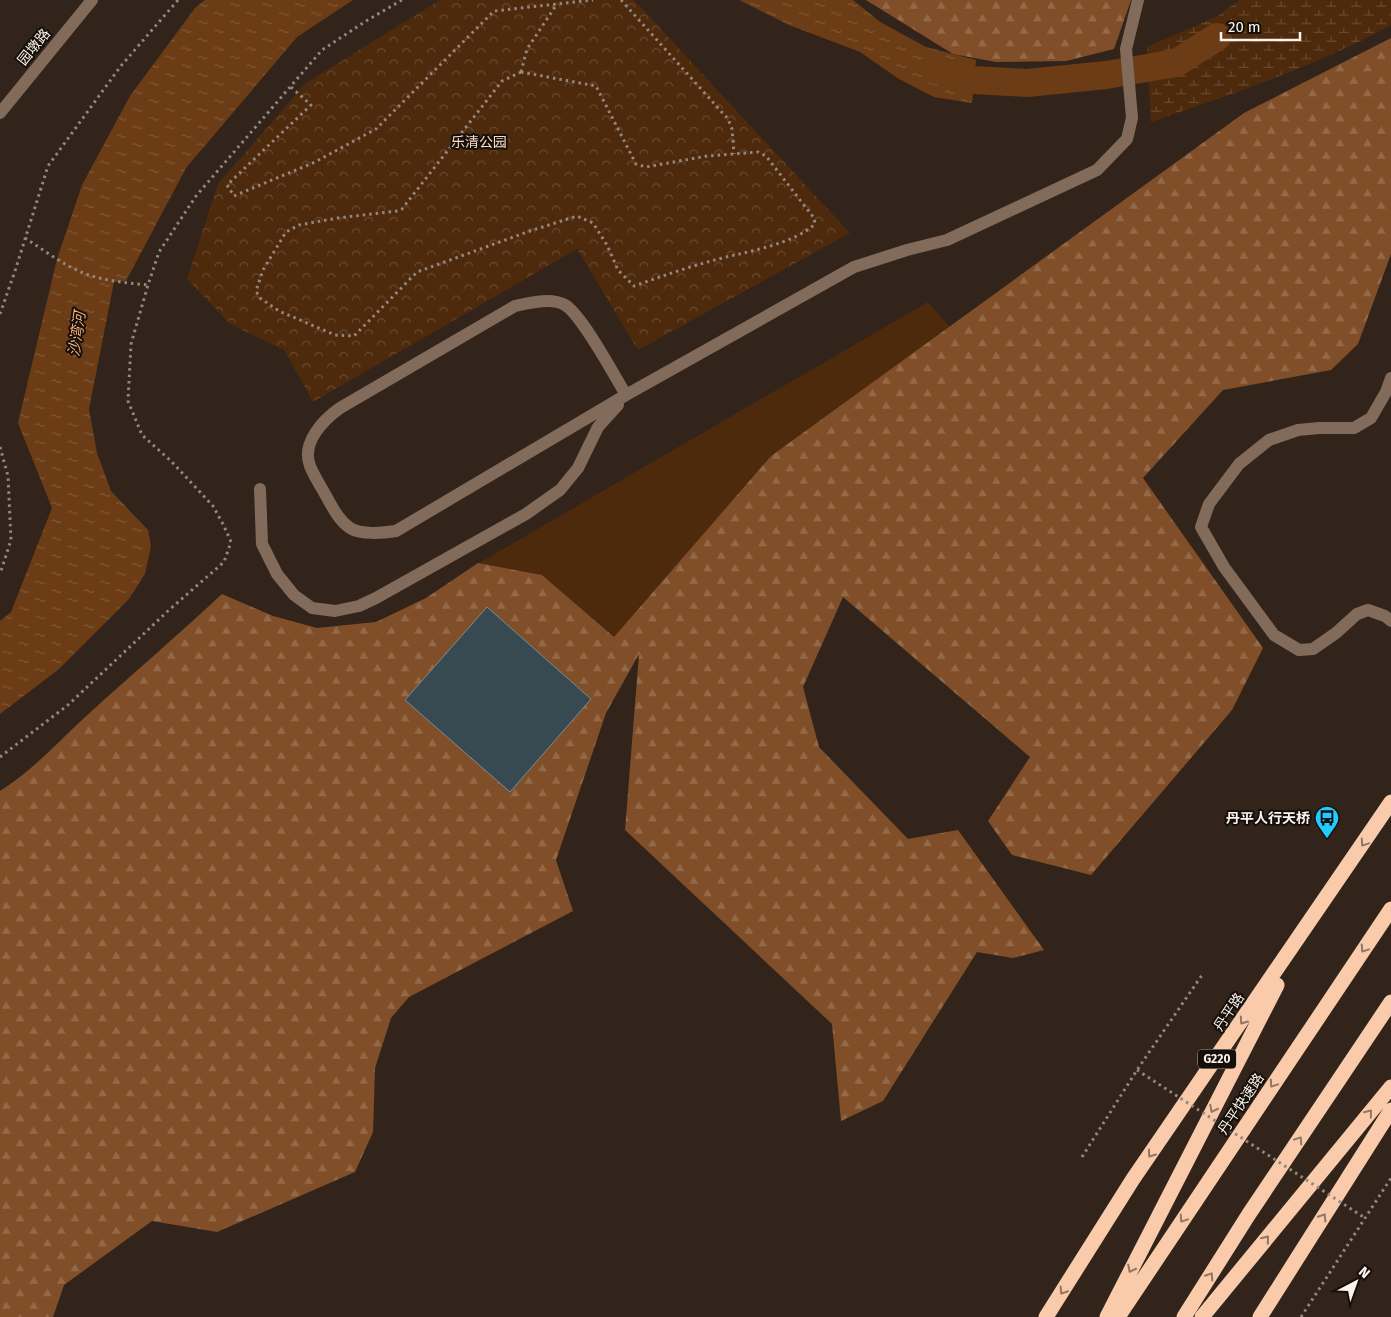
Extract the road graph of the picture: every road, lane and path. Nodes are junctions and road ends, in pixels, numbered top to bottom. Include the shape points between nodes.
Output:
1 (92, 0) edge
2 (178, 0) edge
3 (402, 0) edge
4 (593, 0) edge
5 (621, 0) edge
6 (1138, 0) edge
7 (557, 4) junction
8 (521, 72) junction
9 (291, 87) junction
10 (0, 113) edge
11 (734, 154) junction
12 (25, 238) junction
13 (148, 285) junction
14 (0, 314) edge
15 (1391, 378) edge
16 (626, 395) junction
17 (0, 447) edge
18 (260, 489) dead end
19 (0, 574) edge
20 (1391, 621) edge
21 (0, 757) edge
22 (1391, 802) edge
23 (1391, 909) edge
24 (1308, 926) junction
25 (1202, 975) dead end
26 (1391, 1002) edge
27 (1137, 1070) junction
28 (1391, 1087) edge
29 (1391, 1110) edge
30 (1082, 1157) dead end
31 (1391, 1178) edge
32 (1365, 1218) junction
33 (1046, 1317) edge
34 (1107, 1317) edge
35 (1118, 1317) edge
36 (1184, 1317) edge
37 (1202, 1317) edge
38 (1260, 1317) edge
39 (1302, 1317) edge

1 - 10 street, 园墩路
2 - 12 path via 120,67 48,166
3 - 9 path via 322,50
4 - 7 path
5 - 11 path via 728,119
6 - 16 street via 1126,49 1132,118 1127,139 1097,170 947,240 854,267
7 - 8 path via 527,49
7 - 9 path via 494,10 376,129 315,162 234,196 227,185 311,105
8 - 11 path via 596,86 636,164 646,167
8 - 11 path via 502,81 402,209 300,225 286,232 263,270 256,291 260,298 279,311 335,335 354,336 416,272 577,216 593,223 608,245 618,270 634,286 711,261 779,244 815,224 814,218 766,156 758,152
9 - 13 path via 196,196 159,252
12 - 13 path via 85,274 114,282
12 - 14 path
13 - 21 path via 131,344 128,401 142,435 171,460 213,506 231,542 224,562 68,705
15 - 20 street via 1371,418 1354,428 1298,430 1269,440 1239,464 1208,504 1201,527 1224,567 1274,635 1299,650 1313,649 1356,614 1368,610
16 - 16 street via 578,316 564,304 542,300 515,306 340,408 326,418 314,435 308,452 309,465 338,517 351,530 396,531
16 - 18 street via 598,427 578,468 560,490 526,514 359,606 335,611 312,608 294,595 277,574 262,544
17 - 19 path via 8,476 11,540
22 -> 24 highway, 丹平路 / G220
23 -> 35 highway, 丹平快速路
24 -> 33 highway, 丹平路 / G220 via 1133,1179
24 -> 34 highway
25 - 27 path
36 -> 26 highway
27 - 30 path
27 - 32 path, bridge
37 -> 28 highway
38 -> 29 highway
31 - 32 path
32 - 39 path

